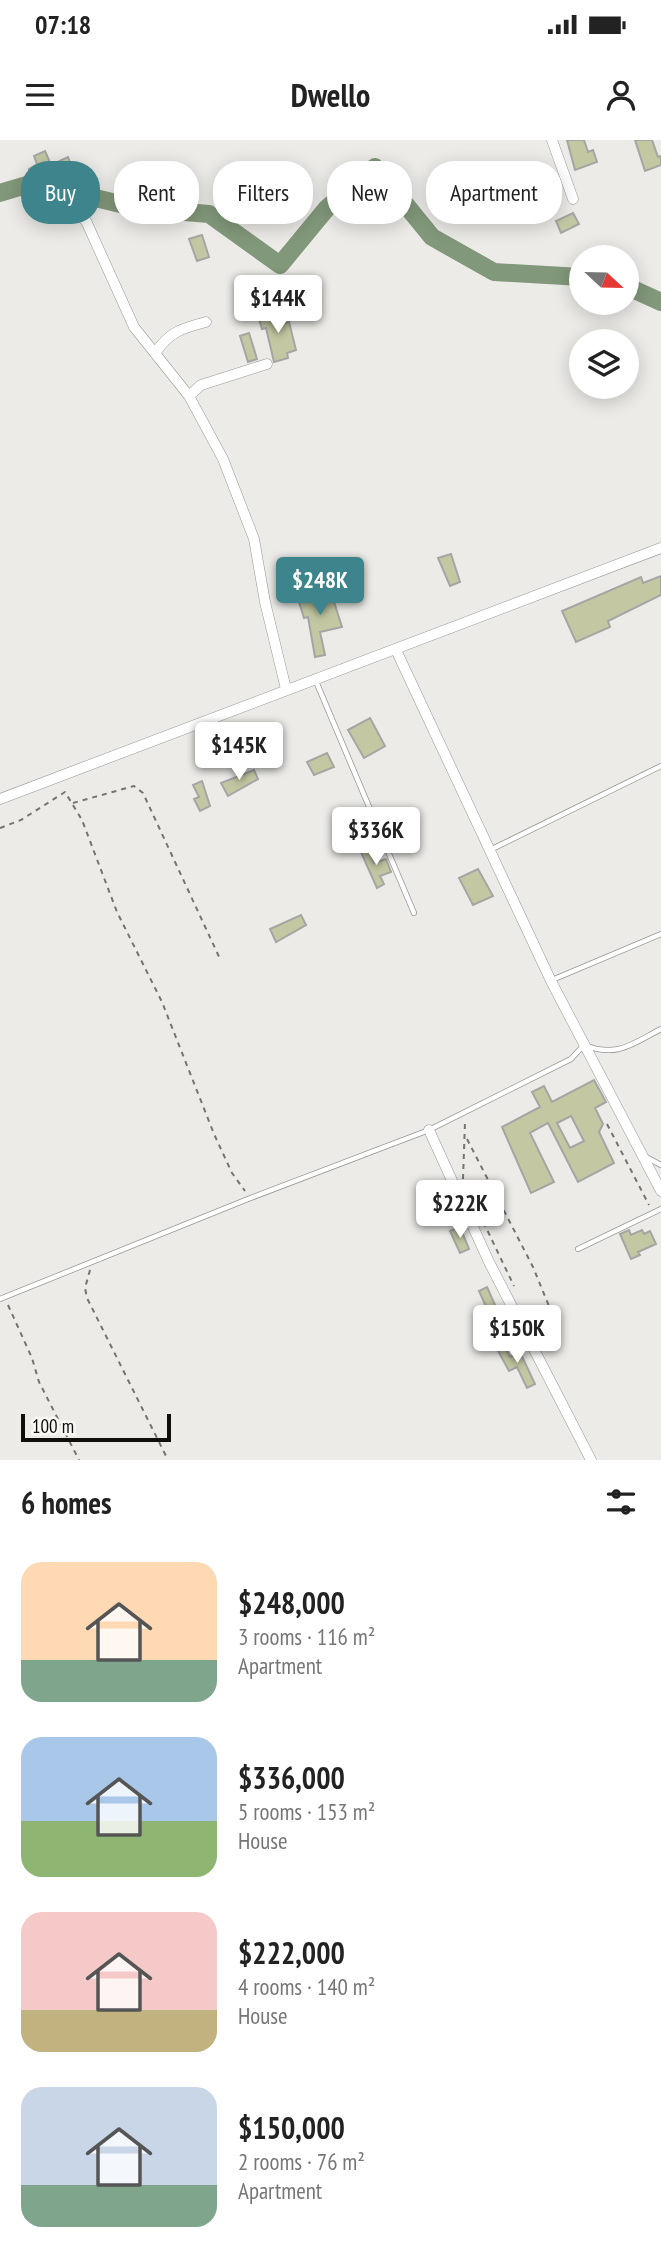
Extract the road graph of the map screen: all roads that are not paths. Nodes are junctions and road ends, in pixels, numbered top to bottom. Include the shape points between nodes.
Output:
1 (552, 140) edge
2 (573, 200) dead end
3 (87, 224) edge
4 (206, 322) dead end
5 (156, 352) junction
6 (267, 363) dead end
7 (189, 396) junction
8 (661, 548) edge
9 (396, 650) junction
10 (315, 678) junction
11 (286, 689) junction
12 (661, 766) edge
13 (0, 799) edge
14 (489, 850) junction
15 (414, 913) dead end
16 (661, 934) edge
17 (551, 981) junction
18 (661, 1029) edge
19 (584, 1045) junction
20 (429, 1130) junction
21 (642, 1155) junction
22 (661, 1165) edge
23 (661, 1191) edge
24 (661, 1209) edge
25 (578, 1249) dead end
26 (2, 1298) edge
27 (591, 1460) edge

1 - 2 street
3 - 5 street via 134,327
4 - 5 street via 178,330 163,340
5 - 7 street
6 - 7 street via 201,385
7 - 11 street via 223,459 254,539
8 - 9 street
9 - 10 street
9 - 14 street
10 - 11 street
10 - 15 lane
11 - 13 street
12 - 14 lane
14 - 17 street
16 - 17 lane
17 - 19 street
18 - 19 lane via 618,1051 601,1052
19 - 20 lane via 571,1059
19 - 21 street
20 - 26 lane
20 - 27 street
21 - 22 lane
21 - 23 street
24 - 25 lane

